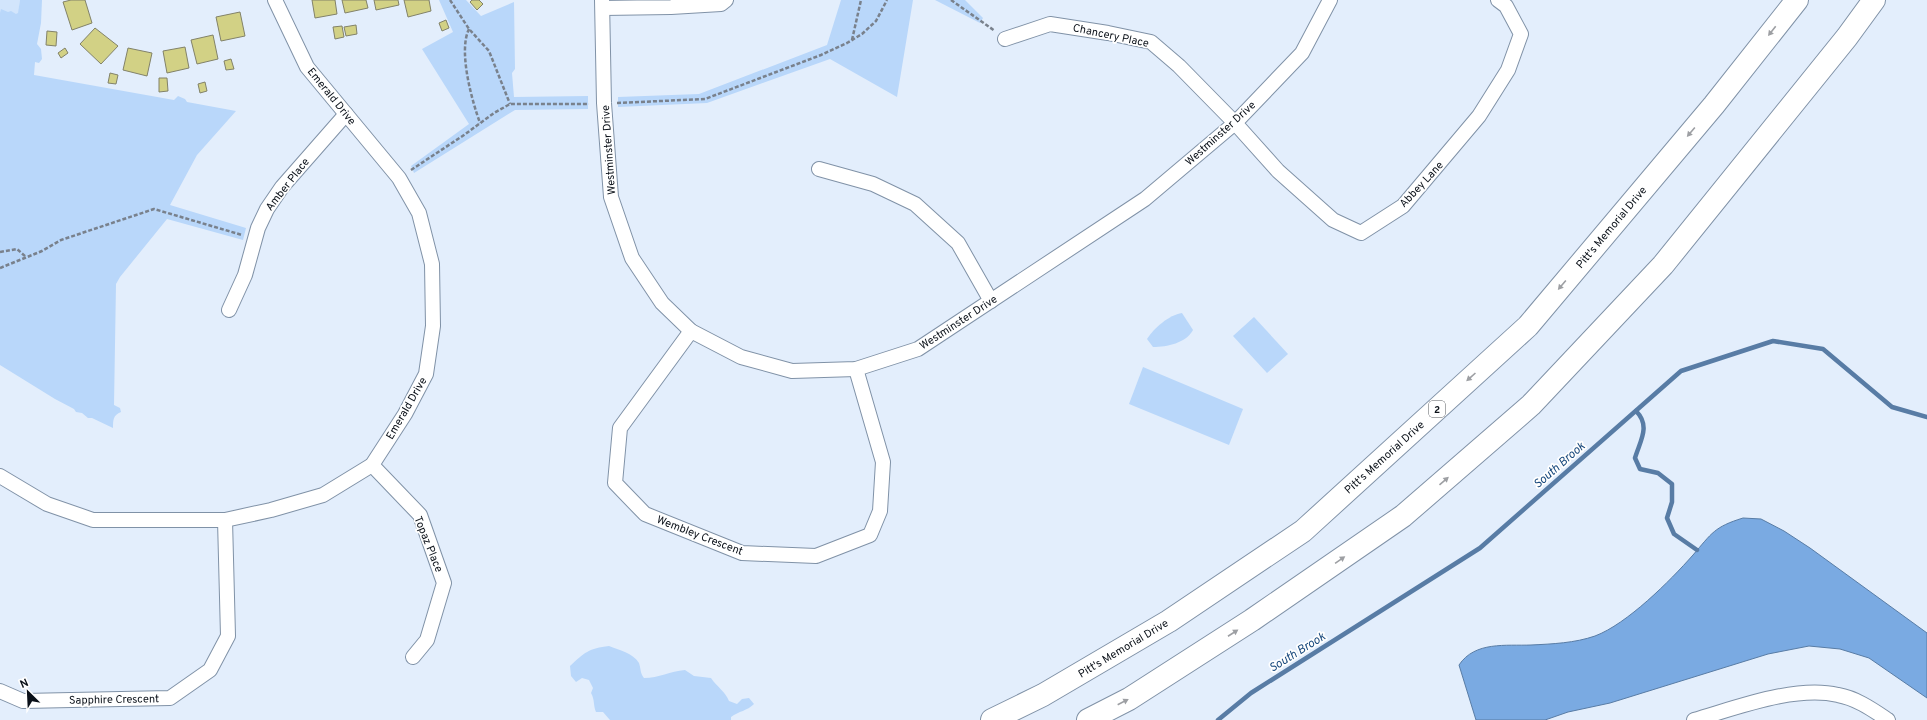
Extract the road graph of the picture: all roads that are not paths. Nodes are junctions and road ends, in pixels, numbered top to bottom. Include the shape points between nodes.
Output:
1 (275, 0) edge
2 (726, 0) edge
3 (1330, 0) edge
4 (1498, 0) edge
5 (1797, 0) edge
6 (1874, 0) edge
7 (602, 4) edge
8 (1005, 39) road end
9 (346, 114) junction
10 (1235, 123) junction
11 (819, 169) dead end
12 (990, 301) junction
13 (229, 310) dead end
14 (690, 331) junction
15 (856, 369) junction
16 (372, 465) junction
17 (0, 476) edge
18 (225, 520) junction
19 (414, 657) dead end
20 (0, 691) edge
21 (992, 720) edge
22 (1088, 720) edge
23 (1694, 720) edge
24 (1888, 720) edge

1 - 9 street, Emerald Drive via 307,67
2 - 7 street via 722,4 671,7
3 - 10 street, Westminster Drive via 1302,53
4 - 10 street, Abbey Lane via 1506,6 1521,34 1508,70 1479,116 1403,206 1361,233 1333,220 1278,171
5 -> 21 highway, Pitt's Memorial Drive / 2 via 1714,105 1528,326 1303,531 1169,620 1043,696
22 -> 6 highway via 1129,699 1252,620 1403,516 1531,405 1663,265
7 - 14 street, Westminster Drive via 604,103 611,196 632,258 662,303
8 - 10 street, Chancery Place via 1050,24 1151,42 1179,66
9 - 13 street, Amber Place via 274,197 261,219 245,275
9 - 16 street, Emerald Drive via 399,178 419,213 432,264 433,326 426,374 405,414
10 - 12 street, Westminster Drive via 1145,199
11 - 12 street via 873,184 915,204 958,243
12 - 15 street, Westminster Drive via 918,349
14 - 15 street, Westminster Drive via 741,357 792,371
14 - 15 street, Wembley Crescent via 620,428 615,483 645,514 742,553 816,556 870,535 880,511 883,462
16 - 18 street, Emerald Drive via 323,494 271,510
16 - 19 street, Topaz Place via 420,515 444,583 427,640
17 - 18 street, Emerald Drive via 47,504 93,520
18 - 20 street, Sapphire Crescent via 228,636 210,670 170,698 23,701
23 - 24 street via 1805,692 1839,695 1870,708

